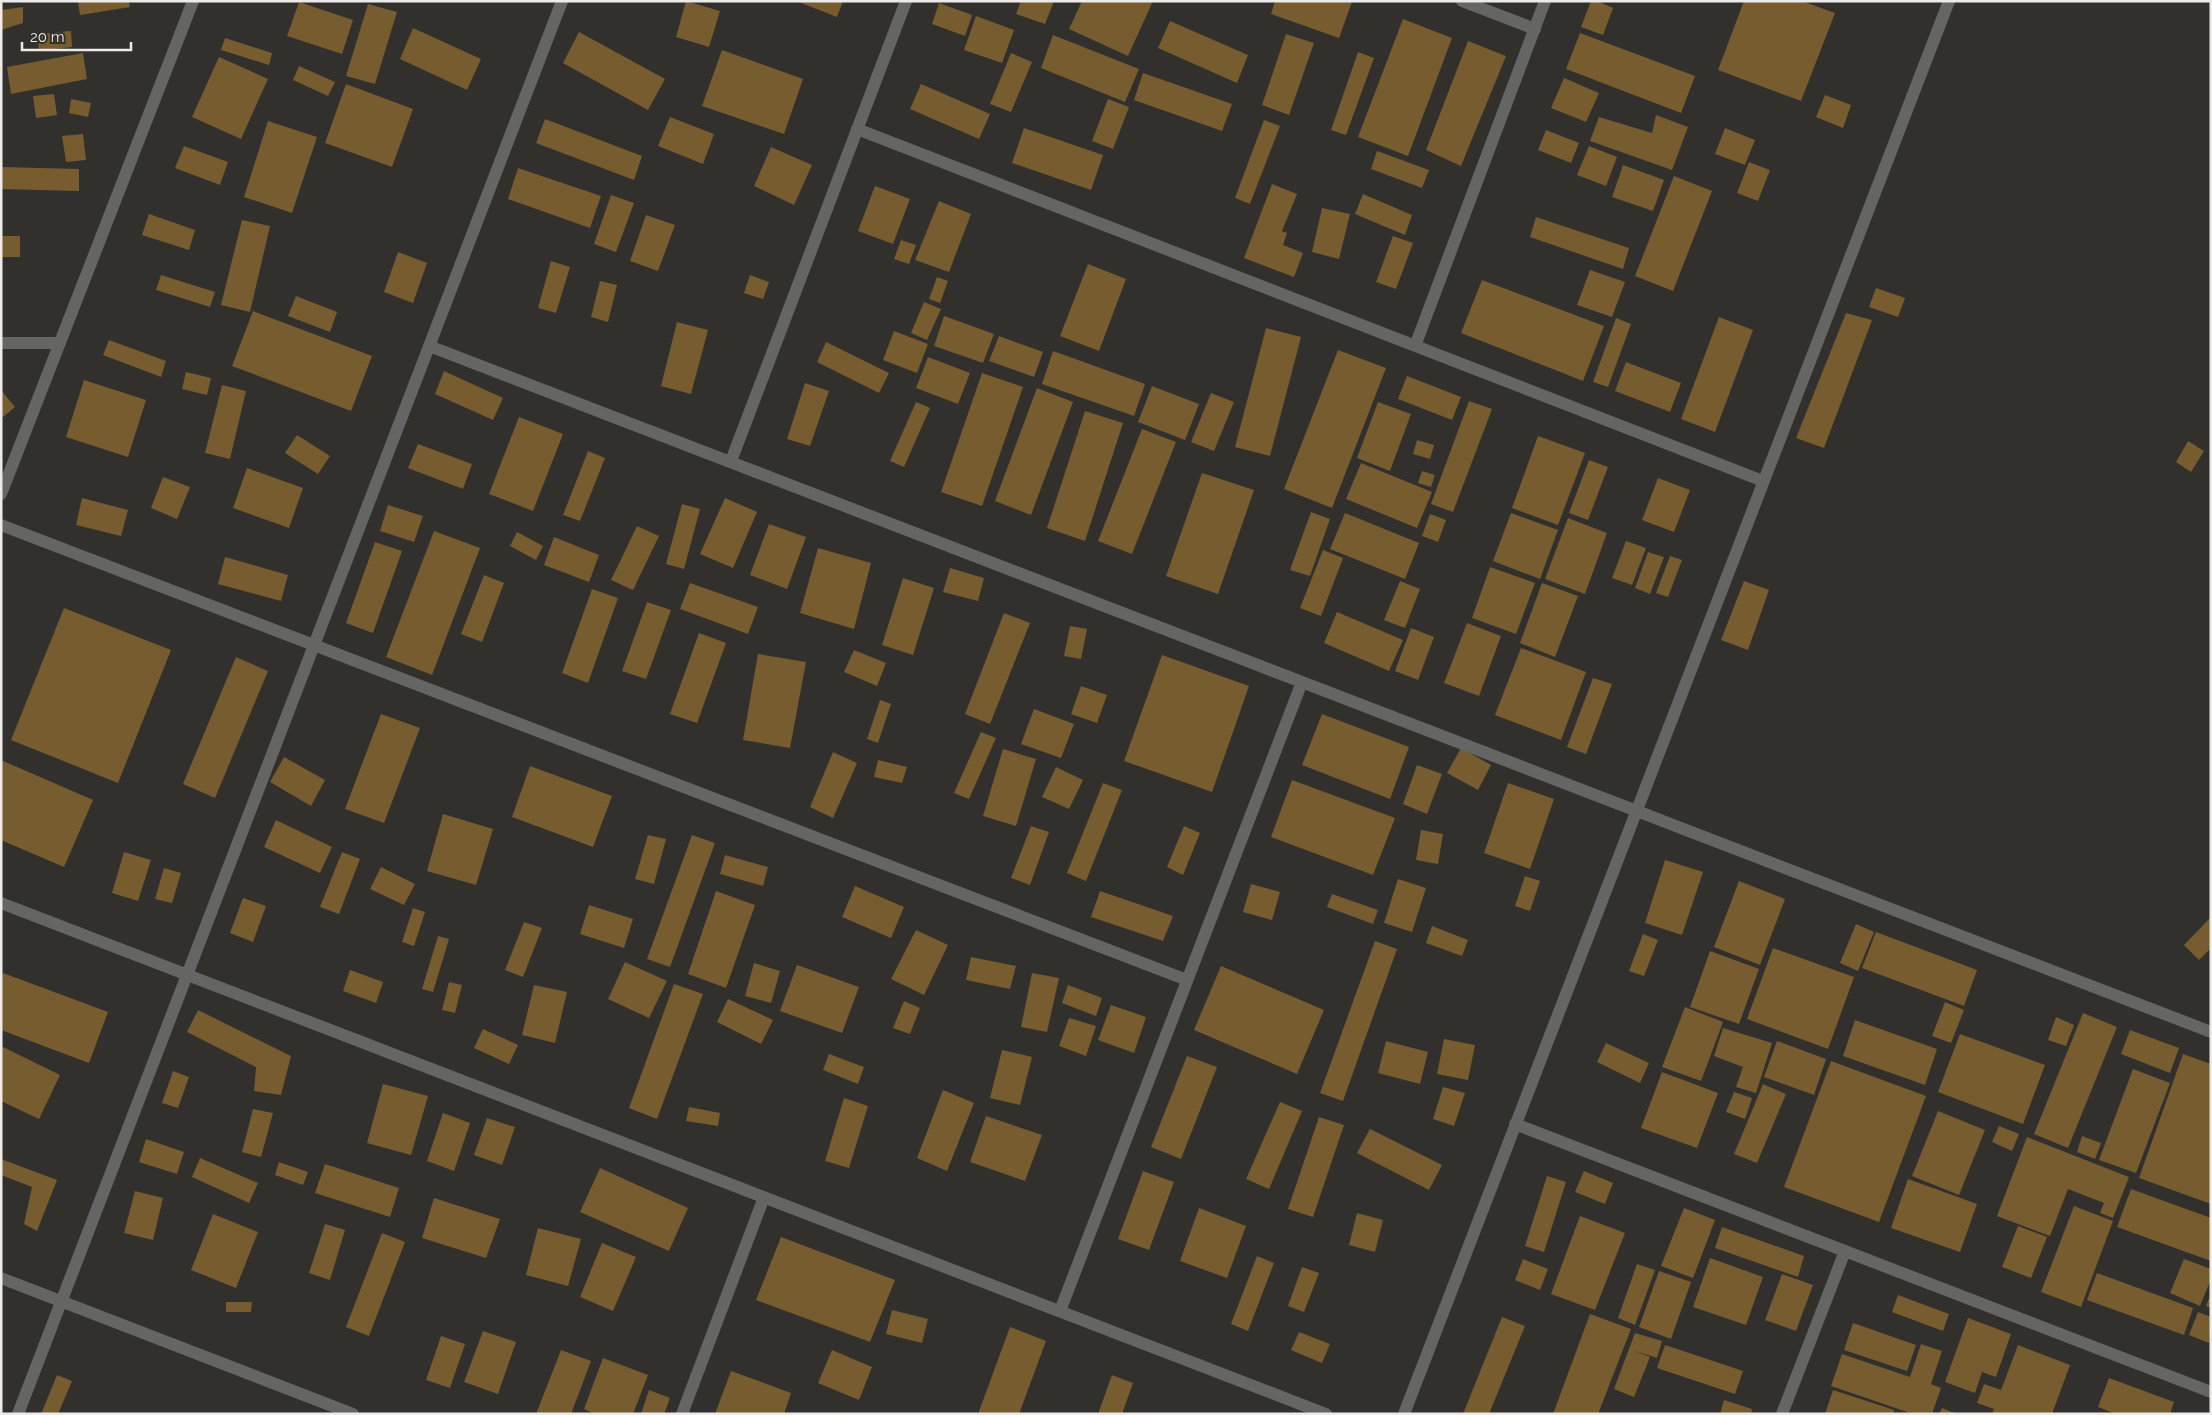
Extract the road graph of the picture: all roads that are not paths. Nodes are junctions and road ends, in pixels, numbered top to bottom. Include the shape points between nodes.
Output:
1 (193, 1) edge
2 (562, 1) edge
3 (906, 1) edge
4 (1462, 1) edge
5 (1545, 1) edge
6 (1949, 1) edge
7 (1535, 29) junction
8 (857, 129) junction
9 (1, 343) edge
10 (60, 343) junction
11 (429, 346) junction
12 (1416, 346) junction
13 (731, 461) junction
14 (1763, 482) junction
15 (1, 494) edge
16 (1, 525) edge
17 (314, 646) junction
18 (1302, 682) junction
19 (1636, 811) junction
20 (1, 903) edge
21 (187, 975) junction
22 (1187, 980) junction
23 (2211, 1032) edge
24 (1515, 1124) junction
25 (764, 1197) junction
26 (1845, 1251) junction
27 (1, 1278) edge
28 (61, 1301) junction
29 (1060, 1311) junction
30 (2211, 1392) edge
31 (18, 1414) edge
32 (353, 1414) edge
33 (682, 1414) edge
34 (1326, 1414) edge
35 (1404, 1414) edge
36 (1782, 1414) edge

1 - 10 street
2 - 11 street
3 - 8 street
4 - 7 street
5 - 7 street
6 - 14 street
7 - 12 street
8 - 12 street
8 - 13 street
9 - 10 street
10 - 15 street
11 - 13 street
11 - 17 street
12 - 14 street
13 - 18 street
14 - 19 street
16 - 17 street
17 - 21 street
17 - 22 street
18 - 19 street
18 - 22 street
19 - 23 street
19 - 24 street
20 - 21 street
21 - 25 street
21 - 28 street
22 - 29 street
24 - 26 street
24 - 35 street
25 - 29 street
25 - 33 street
26 - 30 street
26 - 36 street
27 - 28 street
28 - 31 street
28 - 32 street
29 - 34 street

